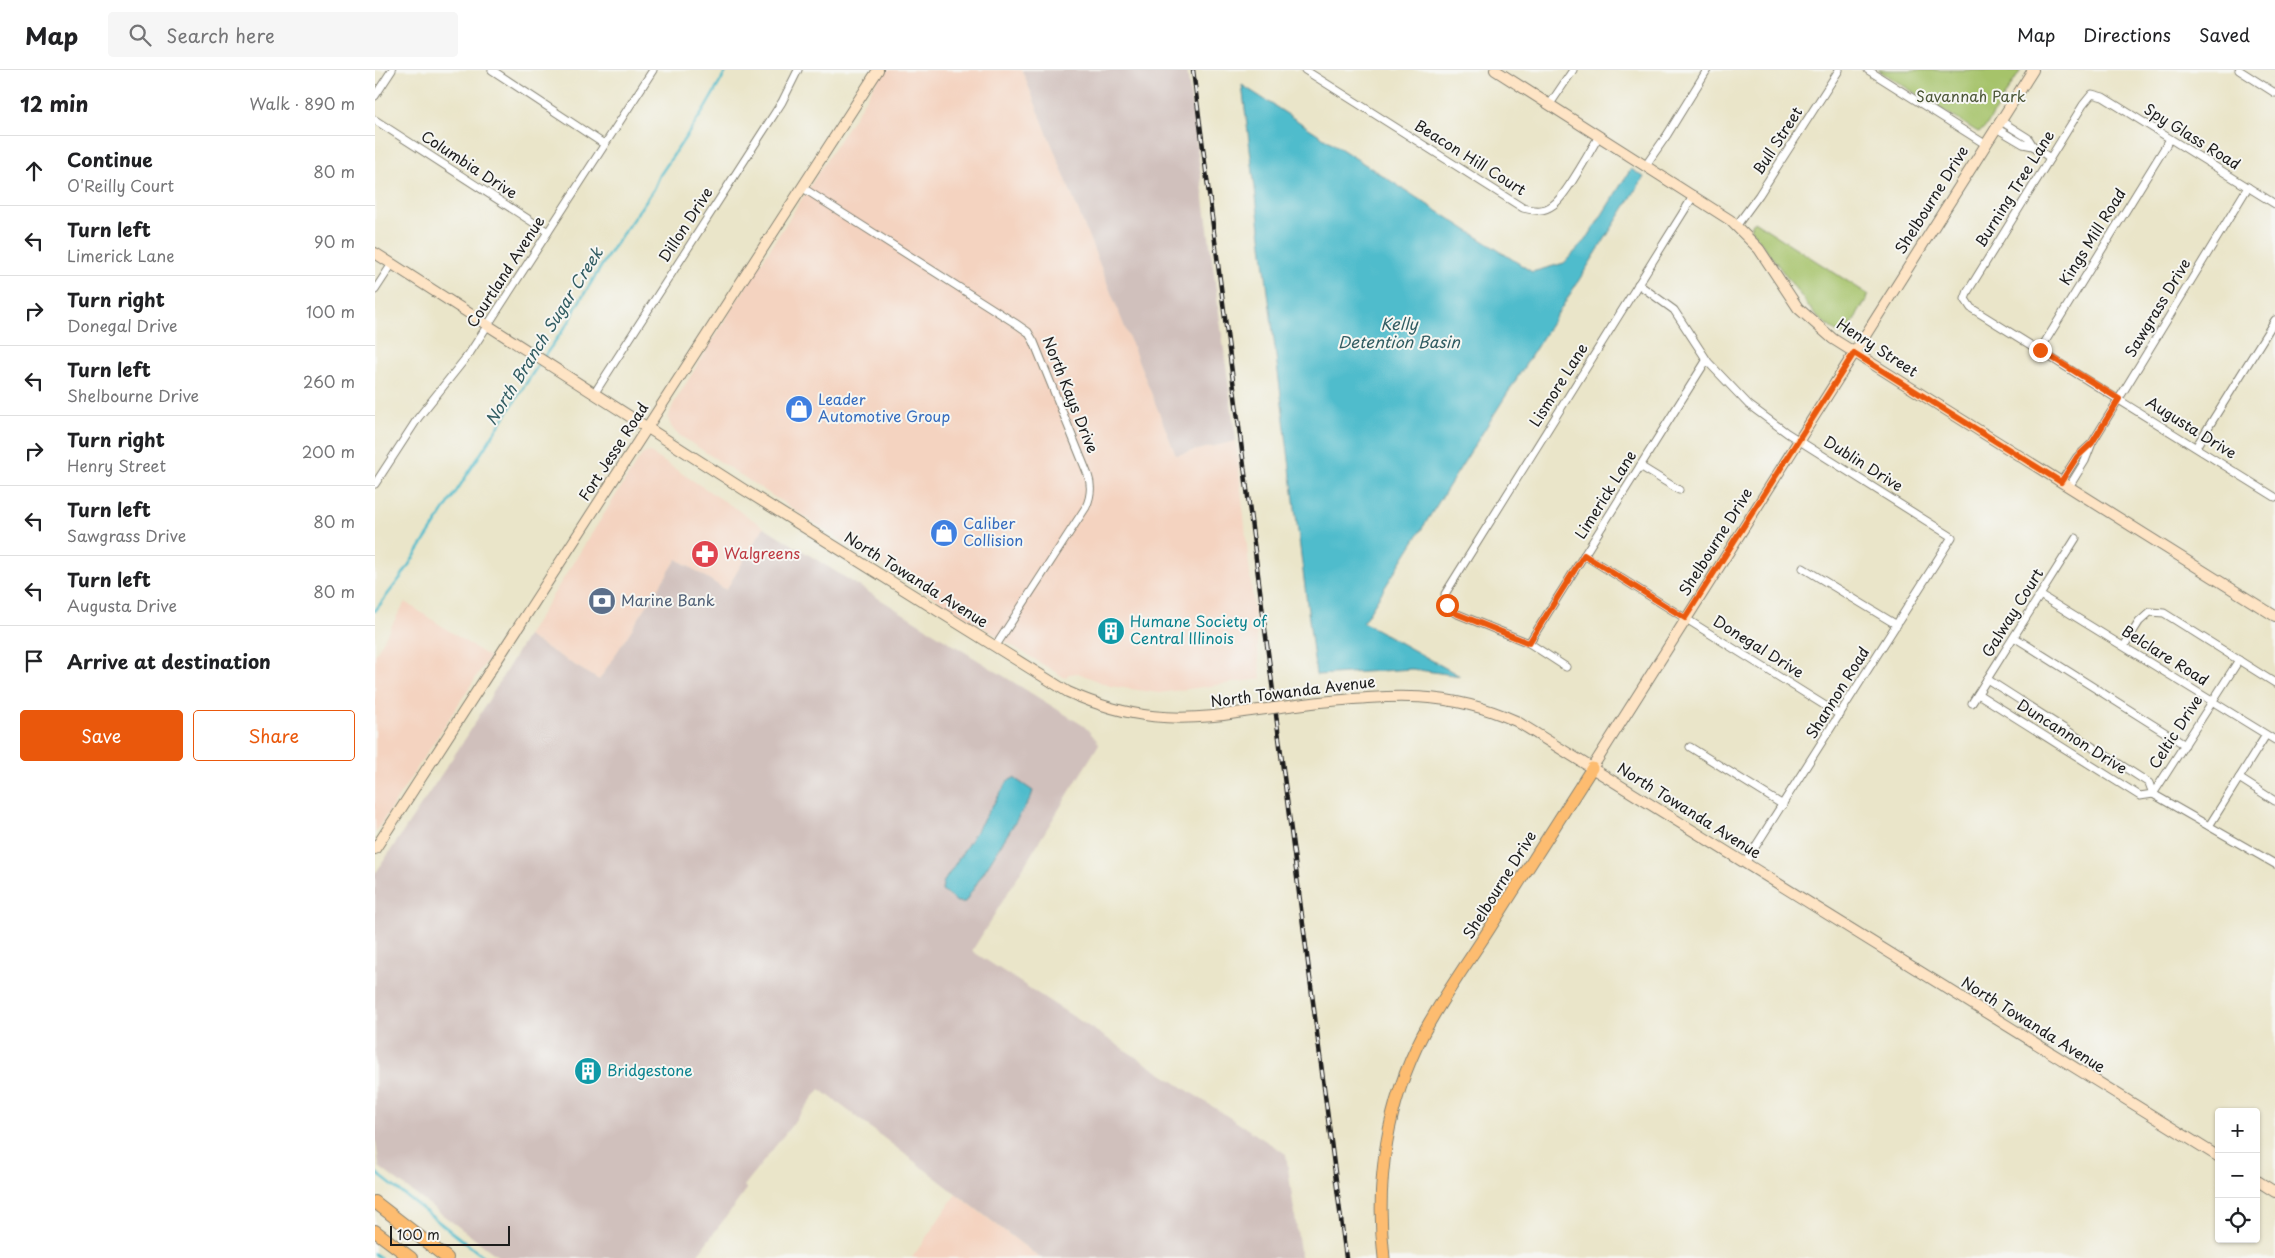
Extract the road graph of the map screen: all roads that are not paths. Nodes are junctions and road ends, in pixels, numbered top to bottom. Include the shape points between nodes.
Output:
1 (391, 70) edge
2 (492, 70) edge
3 (653, 70) edge
4 (798, 70) edge
5 (877, 70) edge
6 (1305, 70) edge
7 (1495, 70) edge
8 (1573, 70) edge
9 (1707, 70) edge
10 (1839, 70) edge
11 (1868, 70) edge
12 (2033, 70) edge
13 (2239, 70) edge
14 (2275, 93) edge
15 (2094, 94) joint
16 (375, 96) edge
17 (1550, 104) junction
18 (375, 120) edge
19 (1999, 124) junction
20 (1599, 136) junction
21 (2170, 139) junction
22 (604, 144) junction
23 (1985, 144) junction
24 (2051, 158) junction
25 (1645, 164) junction
26 (2248, 187) junction
27 (803, 188) junction
28 (1694, 195) junction
29 (2275, 204) edge
30 (1737, 225) junction
31 (548, 232) junction
32 (375, 253) edge
33 (392, 264) junction
34 (1638, 284) junction
35 (375, 290) edge
36 (1966, 302) joint
37 (2275, 320) edge
38 (488, 325) junction
39 (2040, 350) junction
40 (1854, 353) junction
41 (1706, 361) junction
42 (594, 394) junction
43 (2119, 399) junction
44 (647, 428) junction
45 (1798, 440) junction
46 (2196, 447) junction
47 (1640, 466) junction
48 (375, 484) edge
49 (2065, 485) junction
50 (1679, 490) dead end
51 (2274, 496) edge
52 (1952, 536) joint
53 (2076, 538) dead end
54 (1584, 555) junction
55 (1803, 568) dead end
56 (2040, 595) junction
57 (2275, 616) edge
58 (1685, 618) junction
59 (1897, 625) junction
60 (2014, 638) junction
61 (1529, 643) junction
62 (2124, 646) junction
63 (995, 648) junction
64 (2239, 660) junction
65 (1567, 667) dead end
66 (1987, 680) junction
67 (2275, 683) edge
68 (1978, 694) junction
69 (2212, 701) junction
70 (1972, 703) dead end
71 (1841, 715) junction
72 (2266, 735) junction
73 (2275, 740) edge
74 (2185, 745) junction
75 (1690, 747) dead end
76 (1592, 768) junction
77 (2239, 778) junction
78 (2153, 794) junction
79 (2275, 801) edge
80 (1783, 805) junction
81 (2209, 826) junction
82 (375, 850) edge
83 (1745, 864) junction
84 (2275, 864) edge
85 (2215, 1155) edge
86 (2260, 1183) edge
87 (2275, 1192) edge
88 (375, 1202) edge
89 (375, 1231) edge
90 (411, 1258) edge
91 (447, 1258) edge
92 (1384, 1258) edge

1 - 16 street
2 - 22 street
3 - 22 street, Courtland Avenue
4 - 42 street, Dillon Drive via 782,102
5 - 27 main road, Fort Jesse Road
6 - 20 street, Beacon Hill Court via 1523,208 1531,210 1547,208 1559,200
7 - 17 main road, Henry Street
8 - 17 street
9 - 25 street
10 - 30 street, Bull Street
11 - 23 street
12 - 19 main road, Shelbourne Drive
13 - 14 street
15 - 21 street, Spy Glass Road
15 - 24 street, Burning Tree Lane via 2088,97
17 - 20 main road, Henry Street
18 - 31 street, Columbia Drive
19 - 23 main road, Shelbourne Drive
19 - 24 street via 2028,138 2033,146
20 - 25 main road, Henry Street
21 - 26 street, Spy Glass Road
21 - 39 street, Kings Mill Road
22 - 31 street, Courtland Avenue
23 - 40 main road, Shelbourne Drive
24 - 36 street, Burning Tree Lane via 1968,291
25 - 28 main road, Henry Street
26 - 29 street, Spy Glass Road
26 - 43 street, Sawgrass Drive
27 - 44 main road, Fort Jesse Road
27 - 63 street, North Kays Drive via 1015,323 1035,342 1091,487 1086,507
28 - 30 main road, Henry Street
28 - 34 street, Lismore Lane
30 - 40 main road, Henry Street via 1759,249 1798,308
31 - 38 street, Courtland Avenue
32 - 33 main road, North Towanda Avenue
33 - 35 street
33 - 38 main road, North Towanda Avenue
34 - 41 street, Dublin Drive via 1674,310
34 - 61 street, Lismore Lane via 1447,589 1445,599 1450,610
36 - 39 street, Augusta Drive
37 - 46 street
38 - 42 main road, North Towanda Avenue
38 - 48 street, Courtland Avenue via 417,418
39 - 43 street, Augusta Drive
40 - 45 main road, Shelbourne Drive
40 - 49 main road, Henry Street
41 - 45 street, Dublin Drive via 1749,405
41 - 47 street, Limerick Lane
42 - 44 main road, North Towanda Avenue
43 - 46 street, Augusta Drive
43 - 49 street, Sawgrass Drive via 2092,443 2077,457
44 - 63 main road, North Towanda Avenue
44 - 82 main road, Fort Jesse Road
45 - 52 street, Dublin Drive
45 - 58 main road, Shelbourne Drive
46 - 51 street, Augusta Drive
47 - 50 street
47 - 54 street, Limerick Lane
49 - 57 main road, Henry Street
52 - 59 street, Shannon Road
53 - 56 street, Galway Court
54 - 58 street, Donegal Drive
54 - 61 street, Limerick Lane
55 - 59 street
56 - 60 street, Galway Court
56 - 62 street, Belclare Road
58 - 71 street, Donegal Drive
58 - 76 main road, Shelbourne Drive
59 - 71 street, Shannon Road
60 - 66 street, Galway Court
60 - 74 street
61 - 65 street
62 - 64 street via 2139,622 2150,612 2164,613
62 - 69 street, Belclare Road
63 - 76 main road, North Towanda Avenue, bridge via 1068,692 1135,715 1213,717 1394,695 1460,702 1516,721
64 - 67 street
64 - 69 street, Celtic Drive
66 - 68 street, Galway Court
66 - 78 street, Duncannon Drive via 2149,783
68 - 70 street, Galway Court
68 - 78 street, Duncannon Drive via 2141,796
69 - 72 street, Belclare Road
69 - 74 street, Celtic Drive
71 - 80 street, Shannon Road
72 - 73 street, Belclare Road
72 - 77 street
74 - 78 street, Celtic Drive
75 - 80 street
76 - 83 main road, North Towanda Avenue
76 - 92 main road, Shelbourne Drive via 1423,1034 1402,1083 1386,1144 1381,1203
77 - 79 street
77 - 81 street
78 - 81 street, Duncannon Drive
80 - 83 street, Shannon Road
81 - 84 street, Duncannon Drive
83 - 85 main road, North Towanda Avenue
86 - 87 main road
88 - 91 highway
89 - 90 highway

